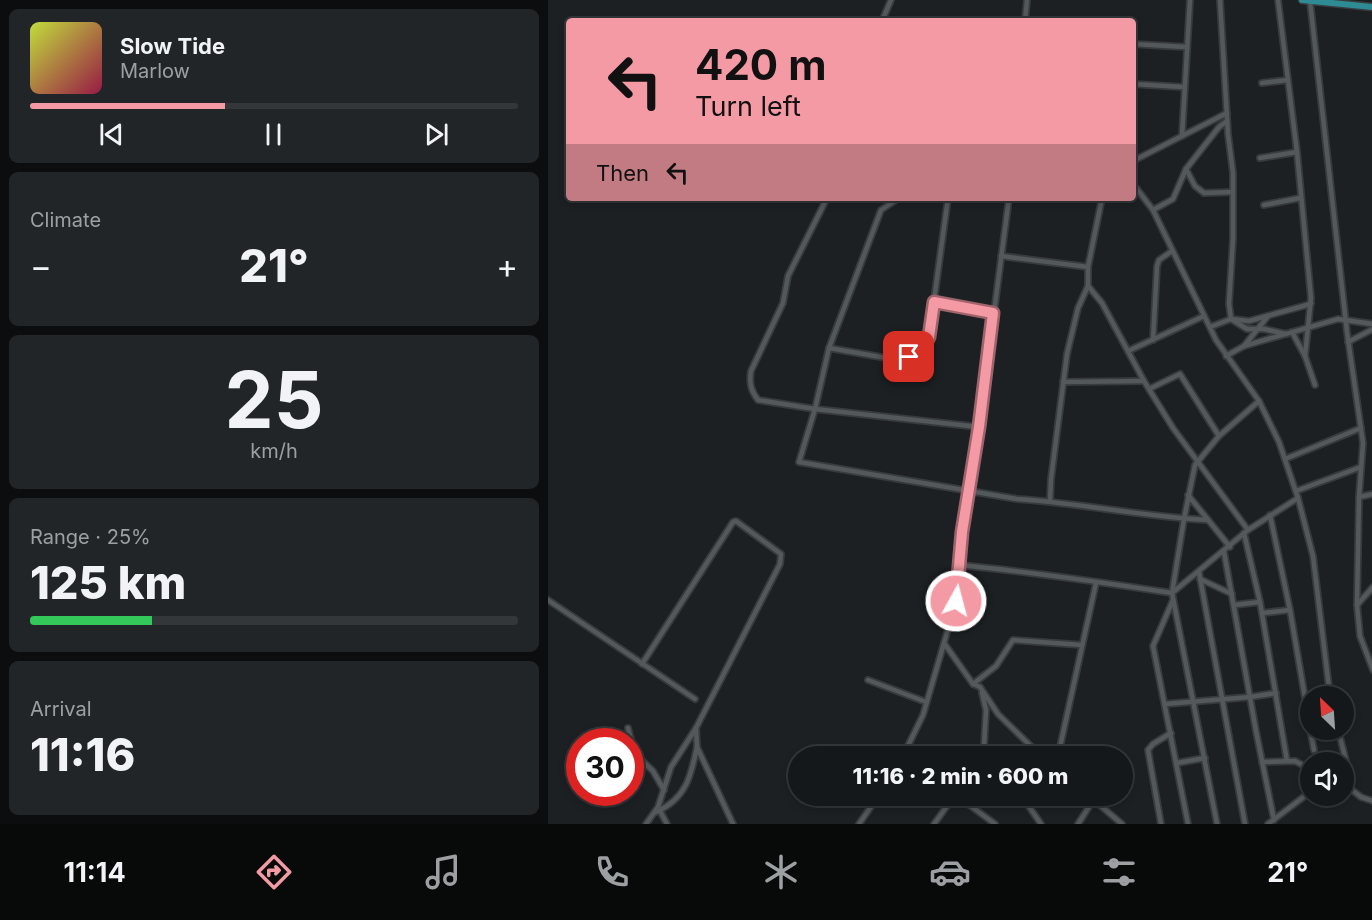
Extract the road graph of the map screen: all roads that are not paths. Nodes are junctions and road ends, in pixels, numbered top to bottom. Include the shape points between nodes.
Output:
1 (891, 0) edge
2 (1027, 0) edge
3 (1190, 0) edge
4 (1220, 0) edge
5 (1278, 0) edge
6 (1302, 0) edge
7 (1310, 1) edge
8 (1373, 7) edge
9 (882, 18) edge
10 (1025, 18) edge
11 (1136, 44) edge
12 (1186, 47) junction
13 (1288, 80) junction
14 (1262, 83) dead end
15 (1136, 84) edge
16 (1183, 87) junction
17 (1227, 113) junction
18 (1227, 121) junction
19 (1182, 136) junction
20 (1297, 152) junction
21 (1260, 158) dead end
22 (1136, 159) edge
23 (1186, 169) junction
24 (1136, 188) edge
25 (1233, 192) junction
26 (1300, 198) junction
27 (826, 201) edge
28 (894, 201) edge
29 (948, 201) edge
30 (1009, 201) edge
31 (1101, 201) edge
32 (1264, 205) dead end
33 (1153, 210) junction
34 (1172, 251) junction
35 (1001, 256) junction
36 (1088, 267) junction
37 (1088, 286) junction
38 (934, 302) junction
39 (1311, 303) junction
40 (993, 313) junction
41 (1204, 315) junction
42 (1268, 316) junction
43 (1231, 319) junction
44 (1346, 319) junction
45 (1373, 324) edge
46 (1210, 327) junction
47 (1307, 328) junction
48 (1257, 329) junction
49 (1373, 329) edge
50 (1289, 333) junction
51 (1153, 340) junction
52 (1348, 342) junction
53 (1244, 346) junction
54 (829, 348) junction
55 (1128, 351) junction
56 (1226, 356) junction
57 (1305, 356) junction
58 (1144, 381) junction
59 (1064, 382) junction
60 (1315, 385) dead end
61 (1149, 389) junction
62 (1259, 401) junction
63 (815, 409) junction
64 (979, 427) junction
65 (1361, 428) junction
66 (1219, 436) junction
67 (1285, 459) junction
68 (1196, 462) junction
69 (1361, 467) junction
70 (968, 491) junction
71 (1296, 491) junction
72 (1373, 494) edge
73 (1188, 495) junction
74 (1360, 497) junction
75 (1298, 498) junction
76 (1050, 501) junction
77 (1270, 515) junction
78 (1184, 519) junction
79 (1208, 520) junction
80 (1246, 531) junction
81 (1230, 547) junction
82 (1224, 552) junction
83 (960, 565) junction
84 (1199, 572) junction
85 (1200, 579) junction
86 (1096, 583) junction
87 (1373, 587) edge
88 (1172, 593) junction
89 (1232, 594) junction
90 (548, 600) edge
91 (1173, 600) junction
92 (1260, 602) junction
93 (1357, 604) junction
94 (1234, 605) junction
95 (1289, 610) junction
96 (1262, 613) junction
97 (944, 644) junction
98 (1082, 645) junction
99 (642, 664) junction
100 (1373, 670) edge
101 (868, 680) dead end
102 (973, 684) junction
103 (1305, 686) edge
104 (1329, 686) edge
105 (980, 687) junction
106 (1276, 693) junction
107 (1250, 697) junction
108 (1220, 698) junction
109 (695, 699) dead end
110 (1193, 700) junction
111 (926, 702) junction
112 (1165, 704) junction
113 (696, 728) junction
114 (1171, 733) junction
115 (1312, 740) edge
116 (908, 746) edge
117 (984, 746) edge
118 (1031, 746) edge
119 (1060, 746) edge
120 (696, 747) junction
121 (1314, 750) dead end
122 (1205, 758) junction
123 (1288, 761) junction
124 (644, 762) edge
125 (1262, 762) junction
126 (1177, 763) junction
127 (1300, 764) edge
128 (664, 790) junction
129 (1354, 792) edge
130 (1300, 800) edge
131 (1373, 801) edge
132 (871, 806) edge
133 (948, 806) edge
134 (971, 806) edge
135 (1029, 806) edge
136 (1090, 806) edge
137 (1101, 806) edge
138 (659, 809) junction
139 (1274, 820) junction
140 (646, 824) edge
141 (667, 824) edge
142 (733, 824) edge
143 (859, 824) edge
144 (934, 824) edge
145 (995, 824) edge
146 (1041, 824) edge
147 (1078, 824) edge
148 (1122, 824) edge
149 (1162, 824) edge
150 (1188, 824) edge
151 (1217, 824) edge
152 (1245, 824) edge
153 (1268, 824) edge

1 - 9 street
2 - 10 street
3 - 12 street
4 - 17 street
5 - 13 street
6 - 7 main road
7 - 8 main road
7 - 44 street
11 - 12 street
12 - 16 street
13 - 14 street
13 - 20 street
15 - 16 street
16 - 19 street
17 - 18 street
17 - 19 street
18 - 23 street
18 - 25 street
19 - 22 street
20 - 21 street
20 - 26 street
23 - 25 street via 1204,193
23 - 33 street via 1172,199
24 - 33 street
25 - 43 street
26 - 32 street
26 - 39 street
27 - 63 street via 788,276 783,303 749,381 758,400
28 - 54 street via 881,210
29 - 38 street
30 - 35 street
31 - 36 street
33 - 34 street
34 - 41 street
34 - 51 street via 1158,260
35 - 36 street
35 - 40 street
36 - 37 street
37 - 55 street via 1102,303
37 - 59 street via 1078,308
38 - 40 street
38 - 54 street via 929,337 909,357 898,360
39 - 42 street
39 - 47 street
40 - 64 street
41 - 46 street
41 - 51 street
42 - 43 street via 1249,321
42 - 48 street
43 - 46 street
43 - 48 street via 1242,327
44 - 45 street
44 - 47 street
44 - 52 street
46 - 56 street
47 - 50 street
47 - 57 street
48 - 50 street
48 - 53 street
49 - 52 street
50 - 53 street
50 - 57 street
51 - 55 street
52 - 65 street
53 - 56 street
54 - 63 street
55 - 58 street
56 - 62 street
57 - 60 street
58 - 59 street
58 - 61 street
59 - 76 street
61 - 66 street via 1180,374
61 - 68 street
62 - 66 street
62 - 67 street
63 - 64 street
63 - 70 street via 799,462
64 - 70 street
65 - 67 street
65 - 69 street
66 - 68 street
67 - 71 street
68 - 73 street
68 - 80 street
69 - 71 street
69 - 74 street
70 - 76 street
70 - 83 street
71 - 75 street
72 - 74 street
73 - 78 street
73 - 79 street
74 - 93 street
75 - 77 street
75 - 104 street via 1313,556
76 - 78 street
77 - 80 street
77 - 95 street
78 - 79 street
78 - 88 street
79 - 81 street
80 - 81 street
80 - 92 street
81 - 82 street
82 - 84 street
82 - 89 street
83 - 86 street
83 - 97 street via 956,601
84 - 85 street
84 - 88 street
85 - 89 street
85 - 108 street
86 - 88 street
86 - 98 street
87 - 93 street
88 - 91 street
89 - 94 street
90 - 99 street
91 - 110 street
91 - 112 street via 1153,646
92 - 94 street
92 - 96 street
93 - 100 street via 1360,636
94 - 107 street
95 - 96 street
95 - 103 street
96 - 106 street
97 - 102 street
97 - 111 street
98 - 102 street via 1013,640 996,666
98 - 119 street
99 - 109 street
99 - 113 street via 733,522 781,554 767,591
101 - 111 street
102 - 105 street
105 - 117 street via 986,710
105 - 118 street via 998,714
106 - 107 street
106 - 123 street
107 - 108 street
107 - 125 street
108 - 110 street
108 - 152 street
110 - 112 street
110 - 122 street
111 - 116 street
112 - 114 street
113 - 120 street
113 - 128 street via 671,767
114 - 126 street
114 - 149 street via 1148,750
115 - 121 street
120 - 138 street via 686,787
120 - 142 street
122 - 126 street
122 - 151 street
123 - 125 street
123 - 127 street
124 - 128 street
125 - 139 street
126 - 150 street
128 - 138 street
129 - 131 street
130 - 139 street
132 - 143 street
133 - 144 street
134 - 145 street
135 - 146 street
136 - 147 street
137 - 148 street
138 - 140 street
138 - 141 street
139 - 153 street

